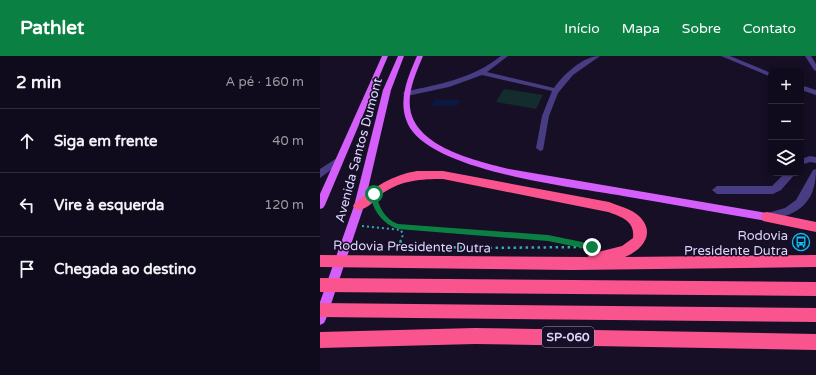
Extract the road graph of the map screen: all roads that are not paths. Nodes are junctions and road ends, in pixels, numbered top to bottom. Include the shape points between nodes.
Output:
1 (385, 56) edge
2 (401, 56) edge
3 (420, 56) edge
4 (506, 56) edge
5 (597, 56) edge
6 (724, 56) edge
7 (808, 56) edge
8 (816, 69) edge
9 (483, 73) junction
10 (768, 74) edge
11 (804, 88) edge
12 (555, 90) junction
13 (816, 93) edge
14 (407, 94) junction
15 (540, 148) dead end
16 (340, 158) junction
17 (816, 160) edge
18 (804, 161) edge
19 (816, 172) edge
20 (320, 174) edge
21 (788, 176) edge
22 (717, 190) dead end
23 (320, 205) edge
24 (359, 206) junction
25 (767, 217) junction
26 (816, 227) edge
27 (320, 261) edge
28 (816, 261) edge
29 (572, 264) junction
30 (320, 285) edge
31 (816, 290) edge
32 (320, 310) edge
33 (816, 315) edge
34 (320, 319) edge
35 (320, 340) edge
36 (816, 342) edge

1 - 16 main road, Avenida Santos Dumont
2 - 24 main road, Avenida Santos Dumont via 386,90
3 - 14 main road
4 - 9 street
5 - 12 street via 572,72
6 - 10 street
7 - 8 street
9 - 12 street
9 - 14 street via 459,82
11 - 13 street
12 - 15 street via 545,112
14 - 25 main road via 406,105 410,119 427,141 468,161 516,173
16 - 20 street
16 - 23 main road, Avenida Santos Dumont
17 - 18 street
19 - 25 street via 797,208
21 - 22 street via 773,190
24 - 29 highway via 397,179 417,174 443,175 609,207 638,222 641,230 639,240 634,246 622,252
24 - 34 main road, Avenida Santos Dumont via 356,224
25 - 26 highway
27 - 29 highway, Rodovia Presidente Dutra
28 - 29 highway, Rodovia Presidente Dutra
30 - 31 highway
32 - 33 highway, SP-060
35 - 36 highway, SP-060 via 475,336

